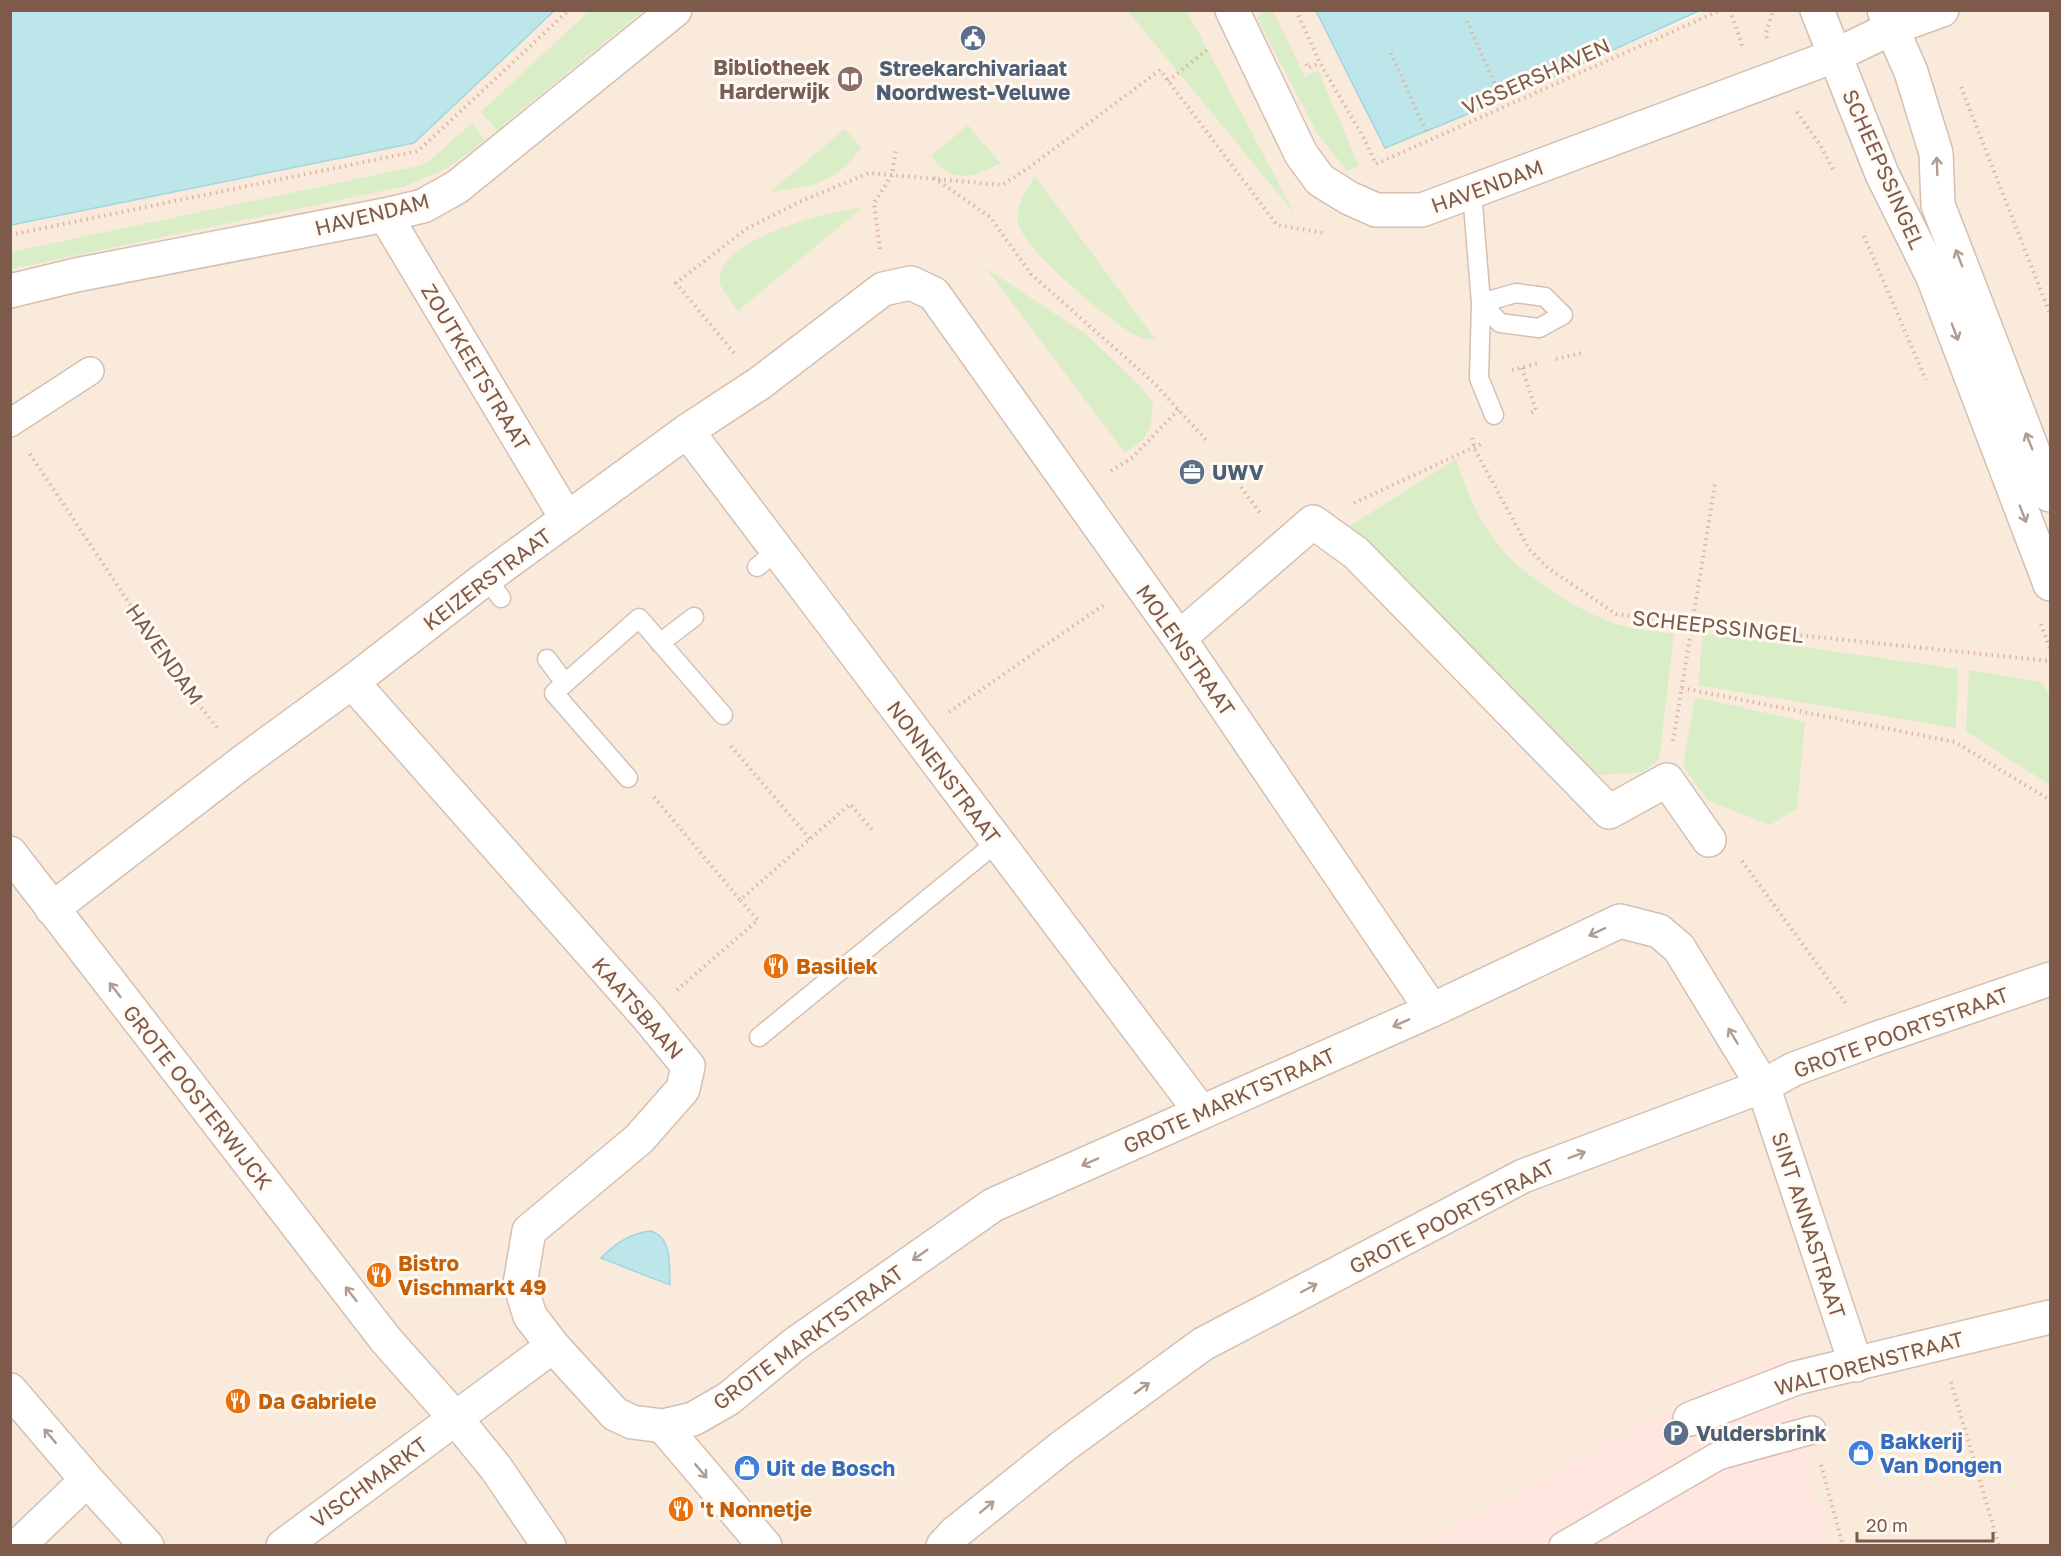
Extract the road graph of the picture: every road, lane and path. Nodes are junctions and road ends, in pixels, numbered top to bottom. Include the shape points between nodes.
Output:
1 (569, 10) edge
2 (675, 10) edge
3 (1232, 10) edge
4 (1296, 10) edge
5 (1721, 10) edge
6 (1817, 10) edge
7 (1942, 10) edge
8 (1888, 20) edge
9 (1467, 21) dead end
10 (1391, 52) dead end
11 (1834, 56) junction
12 (1960, 83) dead end
13 (1502, 100) dead end
14 (1426, 132) dead end
15 (896, 148) dead end
16 (892, 175) junction
17 (933, 178) junction
18 (1472, 192) junction
19 (385, 215) junction
20 (1327, 234) dead end
21 (10, 235) edge
22 (880, 248) dead end
23 (10, 291) edge
24 (934, 294) joint
25 (2050, 314) edge
26 (1582, 352) dead end
27 (1552, 360) dead end
28 (1542, 363) dead end
29 (1522, 368) junction
30 (90, 371) dead end
31 (1479, 378) junction
32 (760, 383) junction
33 (1179, 410) junction
34 (1494, 415) dead end
35 (1519, 420) dead end
36 (10, 423) edge
37 (687, 431) junction
38 (1472, 436) dead end
39 (1207, 441) dead end
40 (1483, 442) dead end
41 (1474, 448) junction
42 (30, 454) dead end
43 (1125, 462) dead end
44 (1715, 484) dead end
45 (2050, 495) edge
46 (567, 519) junction
47 (1312, 522) junction
48 (1138, 581) junction
49 (2050, 585) edge
50 (694, 617) dead end
51 (1691, 624) junction
52 (1179, 638) junction
53 (660, 643) junction
54 (547, 659) dead end
55 (2050, 661) edge
56 (352, 682) junction
57 (566, 682) junction
58 (1682, 688) junction
59 (723, 715) dead end
60 (917, 734) junction
61 (729, 743) dead end
62 (244, 761) junction
63 (628, 778) dead end
64 (1666, 780) junction
65 (651, 794) dead end
66 (2050, 800) edge
67 (873, 831) dead end
68 (810, 839) junction
69 (1709, 840) joint
70 (996, 843) junction
71 (17, 874) edge
72 (740, 900) junction
73 (52, 909) junction
74 (2050, 979) edge
75 (1432, 1010) junction
76 (647, 1016) junction
77 (759, 1037) dead end
78 (1872, 1040) junction
79 (1763, 1086) junction
80 (1201, 1112) junction
81 (2050, 1317) edge
82 (1939, 1344) junction
83 (553, 1346) junction
84 (1856, 1365) junction
85 (10, 1390) edge
86 (456, 1419) junction
87 (1690, 1419) dead end
88 (663, 1426) junction
89 (1812, 1430) dead end
90 (87, 1480) junction
91 (146, 1544) edge
92 (18, 1545) edge
93 (283, 1545) edge
94 (549, 1545) edge
95 (765, 1545) edge
96 (943, 1545) edge
97 (1563, 1545) edge
98 (1999, 1545) edge

1 - 21 path via 418,151
2 - 19 street, HAVENDAM via 457,187 423,206
3 - 18 street, HAVENDAM via 1301,154 1320,180 1376,210 1422,210
4 - 5 path, VISSERSHAVEN via 1320,63 1376,164
6 - 11 street, SCHEEPSSINGEL
7 - 8 street, HAVENDAM
8 - 11 street, HAVENDAM
45 -> 8 street, SCHEEPSSINGEL via 1938,205 1936,153 1911,72
9 - 13 path
10 - 14 path
11 - 18 street, HAVENDAM
11 -> 49 street, SCHEEPSSINGEL via 1882,174 1933,278
12 - 25 path
15 - 16 path
16 - 17 path
16 - 22 path via 874,203
16 - 32 path via 869,173 798,202 746,229 676,283
17 - 20 path via 1002,185 1160,70 1277,225
17 - 33 path via 990,218 1031,274
18 - 31 lane via 1481,303
19 - 23 street, HAVENDAM
19 - 46 street, ZOUTKEETSTRAAT
24 - 32 street, KEIZERSTRAAT via 911,283 883,289
24 - 48 street, MOLENSTRAAT
26 - 27 path
28 - 29 path
29 - 31 path
29 - 35 path via 1536,410
30 - 36 street
31 - 34 lane
32 - 37 street, KEIZERSTRAAT
33 - 39 path
33 - 43 path
37 - 46 street, KEIZERSTRAAT
37 - 60 street, NONNENSTRAAT via 767,559
38 - 41 path, SCHEEPSSINGEL
40 - 41 path
41 - 47 path
41 - 51 path, SCHEEPSSINGEL via 1529,549 1548,568 1616,615
42 - 62 path, HAVENDAM via 185,687
44 - 51 path
46 - 56 street, KEIZERSTRAAT via 493,588
47 - 52 street
47 - 64 street via 1356,554 1610,812
48 - 52 street, MOLENSTRAAT
48 - 60 path
50 - 53 lane
51 - 55 path, SCHEEPSSINGEL
51 - 58 path
52 - 75 street, MOLENSTRAAT
53 - 57 lane via 639,618
53 - 59 lane
54 - 57 lane
56 - 62 street, KEIZERSTRAAT
56 - 76 street, KAATSBAAN
57 - 63 lane via 554,693
58 - 64 path
58 - 66 path via 1955,742
60 - 70 street, NONNENSTRAAT
61 - 68 path
62 - 73 street, KEIZERSTRAAT
64 - 69 street
65 - 72 path
67 - 68 path via 850,804
68 - 72 path
69 - 78 path via 1733,849
70 - 77 lane
70 - 80 street, NONNENSTRAAT
71 - 73 street, GROTE OOSTERWIJCK
72 - 76 path via 758,920
86 -> 73 street, GROTE OOSTERWIJCK via 387,1340
74 - 78 street, GROTE POORTSTRAAT
79 -> 75 street, GROTE MARKTSTRAAT via 1679,948 1659,931 1620,921
75 -> 80 street, GROTE MARKTSTRAAT
76 - 83 street, KAATSBAAN via 688,1066 683,1089 639,1139 529,1231 520,1284 530,1316
78 - 79 street, GROTE POORTSTRAAT via 1794,1069
79 - 84 street, SINT ANNASTRAAT
96 -> 79 street, GROTE POORTSTRAAT via 1062,1447 1203,1344 1523,1176
80 -> 88 street, GROTE MARKTSTRAAT via 993,1205 795,1344 728,1399 693,1419
81 - 82 street, WALTORENSTRAAT
82 - 84 street, WALTORENSTRAAT
82 - 98 path
83 - 86 street, VISCHMARKT
83 - 88 street, KAATSBAAN via 615,1414 632,1422
84 - 87 street, WALTORENSTRAAT via 1796,1378
90 -> 85 street
86 - 93 street, VISCHMARKT
86 - 94 street via 496,1468
88 -> 95 street
89 - 97 street via 1718,1456
90 - 91 street
90 - 92 street

